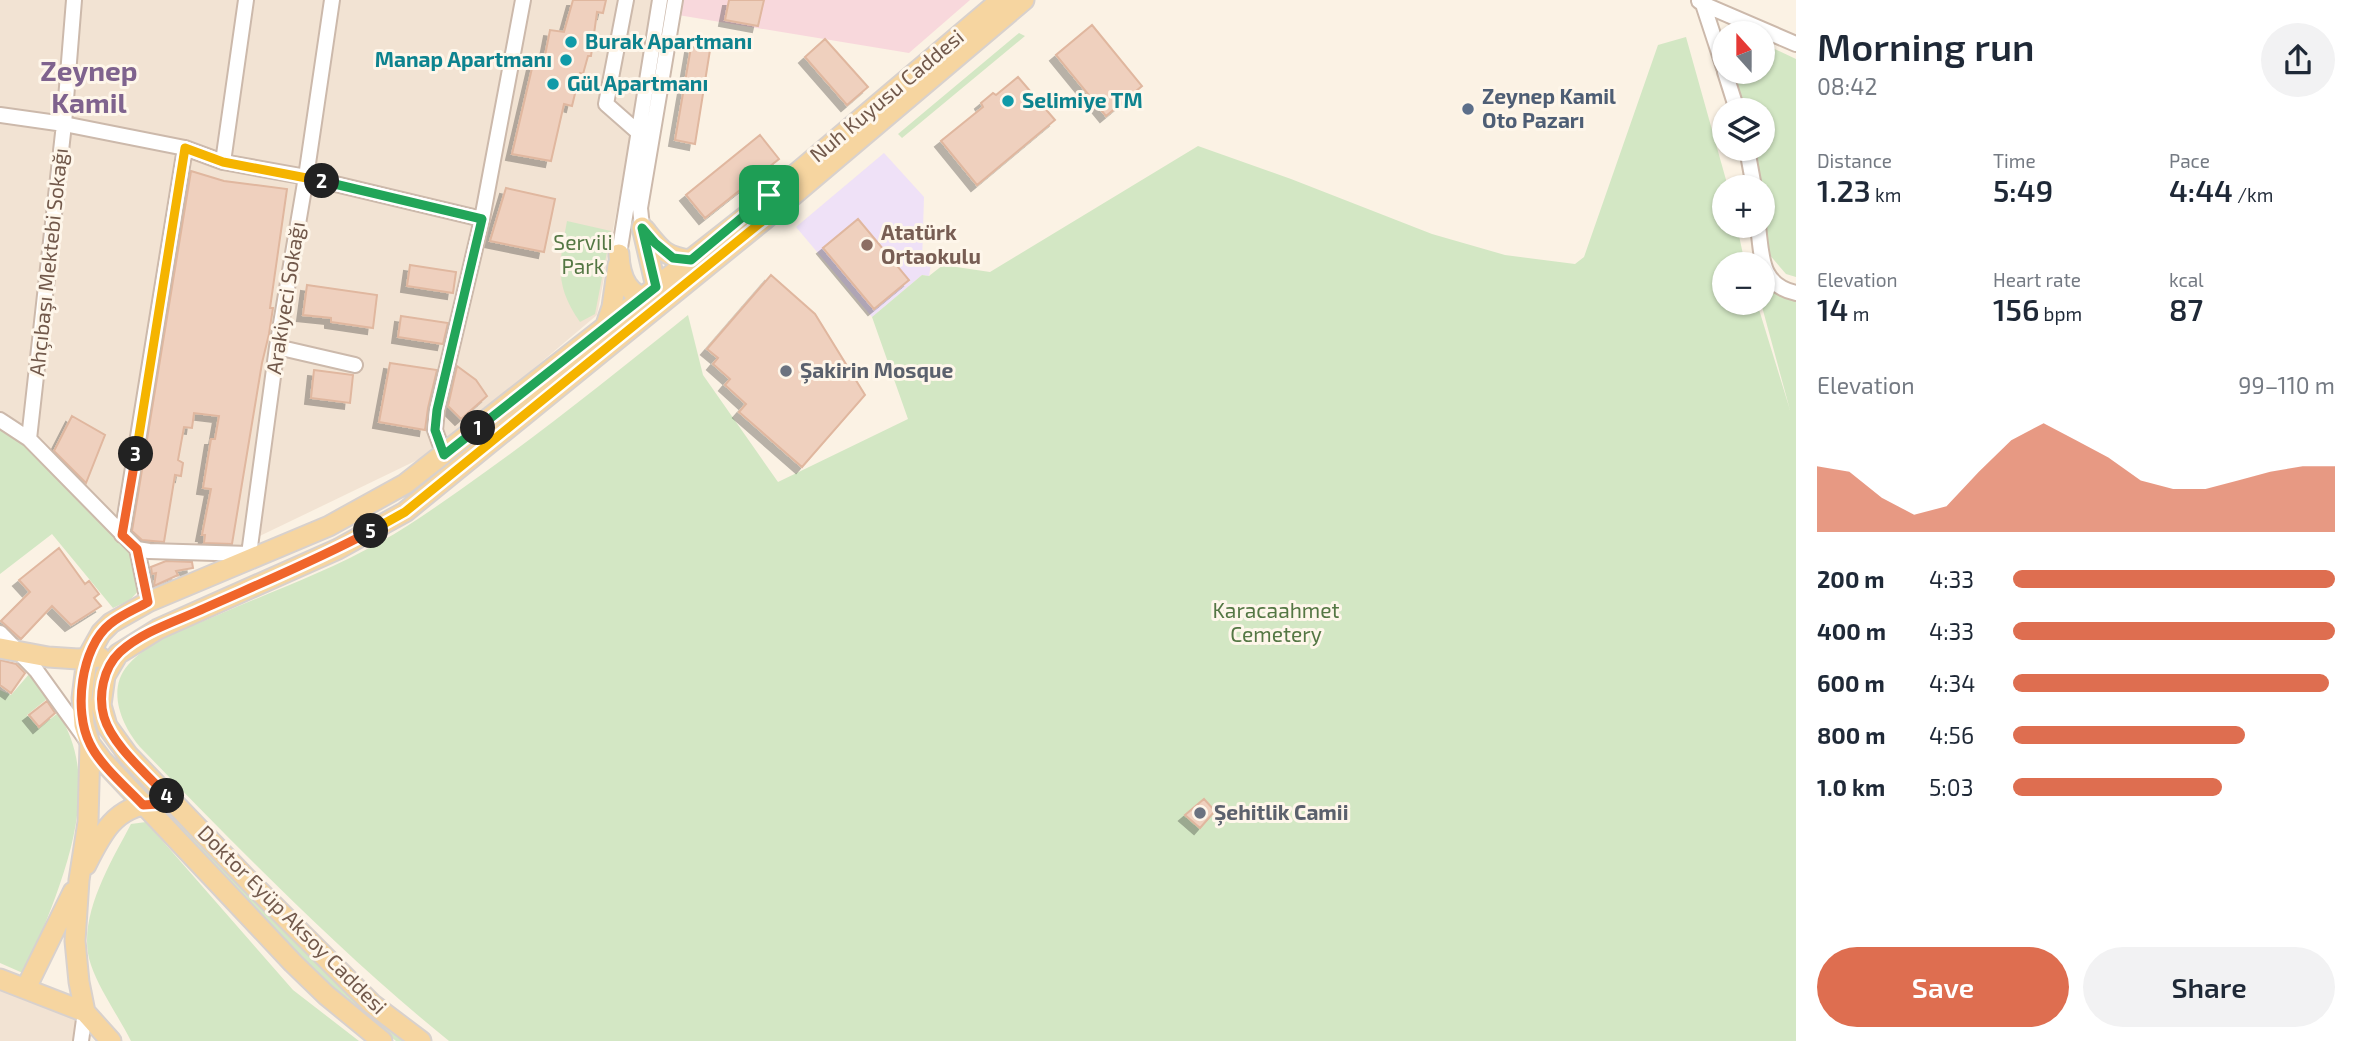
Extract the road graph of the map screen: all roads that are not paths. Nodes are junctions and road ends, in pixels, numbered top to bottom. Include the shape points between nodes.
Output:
1 (74, 0) edge
2 (246, 0) edge
3 (332, 0) edge
4 (523, 0) edge
5 (626, 0) edge
6 (660, 0) edge
7 (675, 0) edge
8 (1001, 0) edge
9 (1024, 0) edge
10 (1700, 2) edge
11 (1712, 36) edge
12 (1796, 44) edge
13 (0, 115) edge
14 (64, 124) junction
15 (639, 133) junction
16 (185, 148) junction
17 (223, 162) junction
18 (306, 177) junction
19 (769, 195) junction
20 (482, 219) junction
21 (765, 219) junction
22 (739, 221) junction
23 (642, 228) junction
24 (1760, 238) edge
25 (619, 254) junction
26 (691, 260) junction
27 (1796, 293) edge
28 (652, 299) junction
29 (605, 328) junction
30 (277, 347) junction
31 (355, 365) dead end
32 (0, 421) edge
33 (29, 439) junction
34 (444, 455) junction
35 (122, 535) junction
36 (137, 549) junction
37 (249, 556) junction
38 (148, 602) junction
39 (0, 633) edge
40 (0, 648) edge
41 (22, 653) junction
42 (118, 654) junction
43 (87, 658) junction
44 (90, 744) junction
45 (174, 803) junction
46 (143, 805) junction
47 (79, 880) junction
48 (9, 985) edge
49 (85, 1012) junction
50 (81, 1041) edge
51 (111, 1041) edge
52 (382, 1041) edge
53 (421, 1041) edge

1 - 14 street, Ahçıbaşı Mektebi Sokağı
2 - 17 street
3 - 18 street, Arakiyeci Sokağı
4 - 20 street
5 - 15 street via 606,104
6 - 15 street
7 - 23 street via 640,208
8 - 19 main road, Nuh Kuyusu Caddesi
9 - 21 main road
10 - 11 street
10 - 12 street
13 - 14 street
14 - 16 street
14 - 33 street, Ahçıbaşı Mektebi Sokağı
15 - 25 street
16 - 17 street
16 - 35 street
17 - 18 street
18 - 20 street
18 - 30 street, Arakiyeci Sokağı
19 - 21 main road
19 - 22 main road, Nuh Kuyusu Caddesi
20 - 34 street via 437,410 435,430
21 - 22 main road
21 - 28 main road via 675,291
22 - 26 main road, Nuh Kuyusu Caddesi
23 - 26 main road via 673,258
23 - 28 main road
24 - 27 street via 1766,275 1781,289
25 - 28 main road via 622,278 629,290
25 - 29 main road
26 - 28 main road, Nuh Kuyusu Caddesi
28 - 29 main road, Nuh Kuyusu Caddesi
28 - 42 main road via 405,512 338,549 158,629
29 - 34 main road, Nuh Kuyusu Caddesi
30 - 31 street
30 - 37 street, Arakiyeci Sokağı
32 - 33 street
33 - 35 street
34 - 37 main road, Nuh Kuyusu Caddesi via 366,507
35 - 36 street
36 - 37 street
36 - 38 street
37 - 38 main road, Nuh Kuyusu Caddesi
38 - 43 main road, Nuh Kuyusu Caddesi via 111,623
39 - 41 street
40 - 41 main road
41 - 43 main road
41 - 44 street
42 - 43 main road
42 - 45 main road, Doktor Eyüp Aksoy Caddesi via 103,684 101,705 107,726
43 - 44 main road, Doktor Eyüp Aksoy Caddesi via 82,698
44 - 46 main road, Doktor Eyüp Aksoy Caddesi
44 - 47 main road via 88,822
45 - 46 main road
45 - 53 main road, Doktor Eyüp Aksoy Caddesi via 372,1004
46 - 47 main road via 109,823
46 - 52 main road, Doktor Eyüp Aksoy Caddesi via 293,963
47 - 48 main road
47 - 49 main road via 76,960
48 - 49 main road
49 - 50 street
49 - 51 main road

